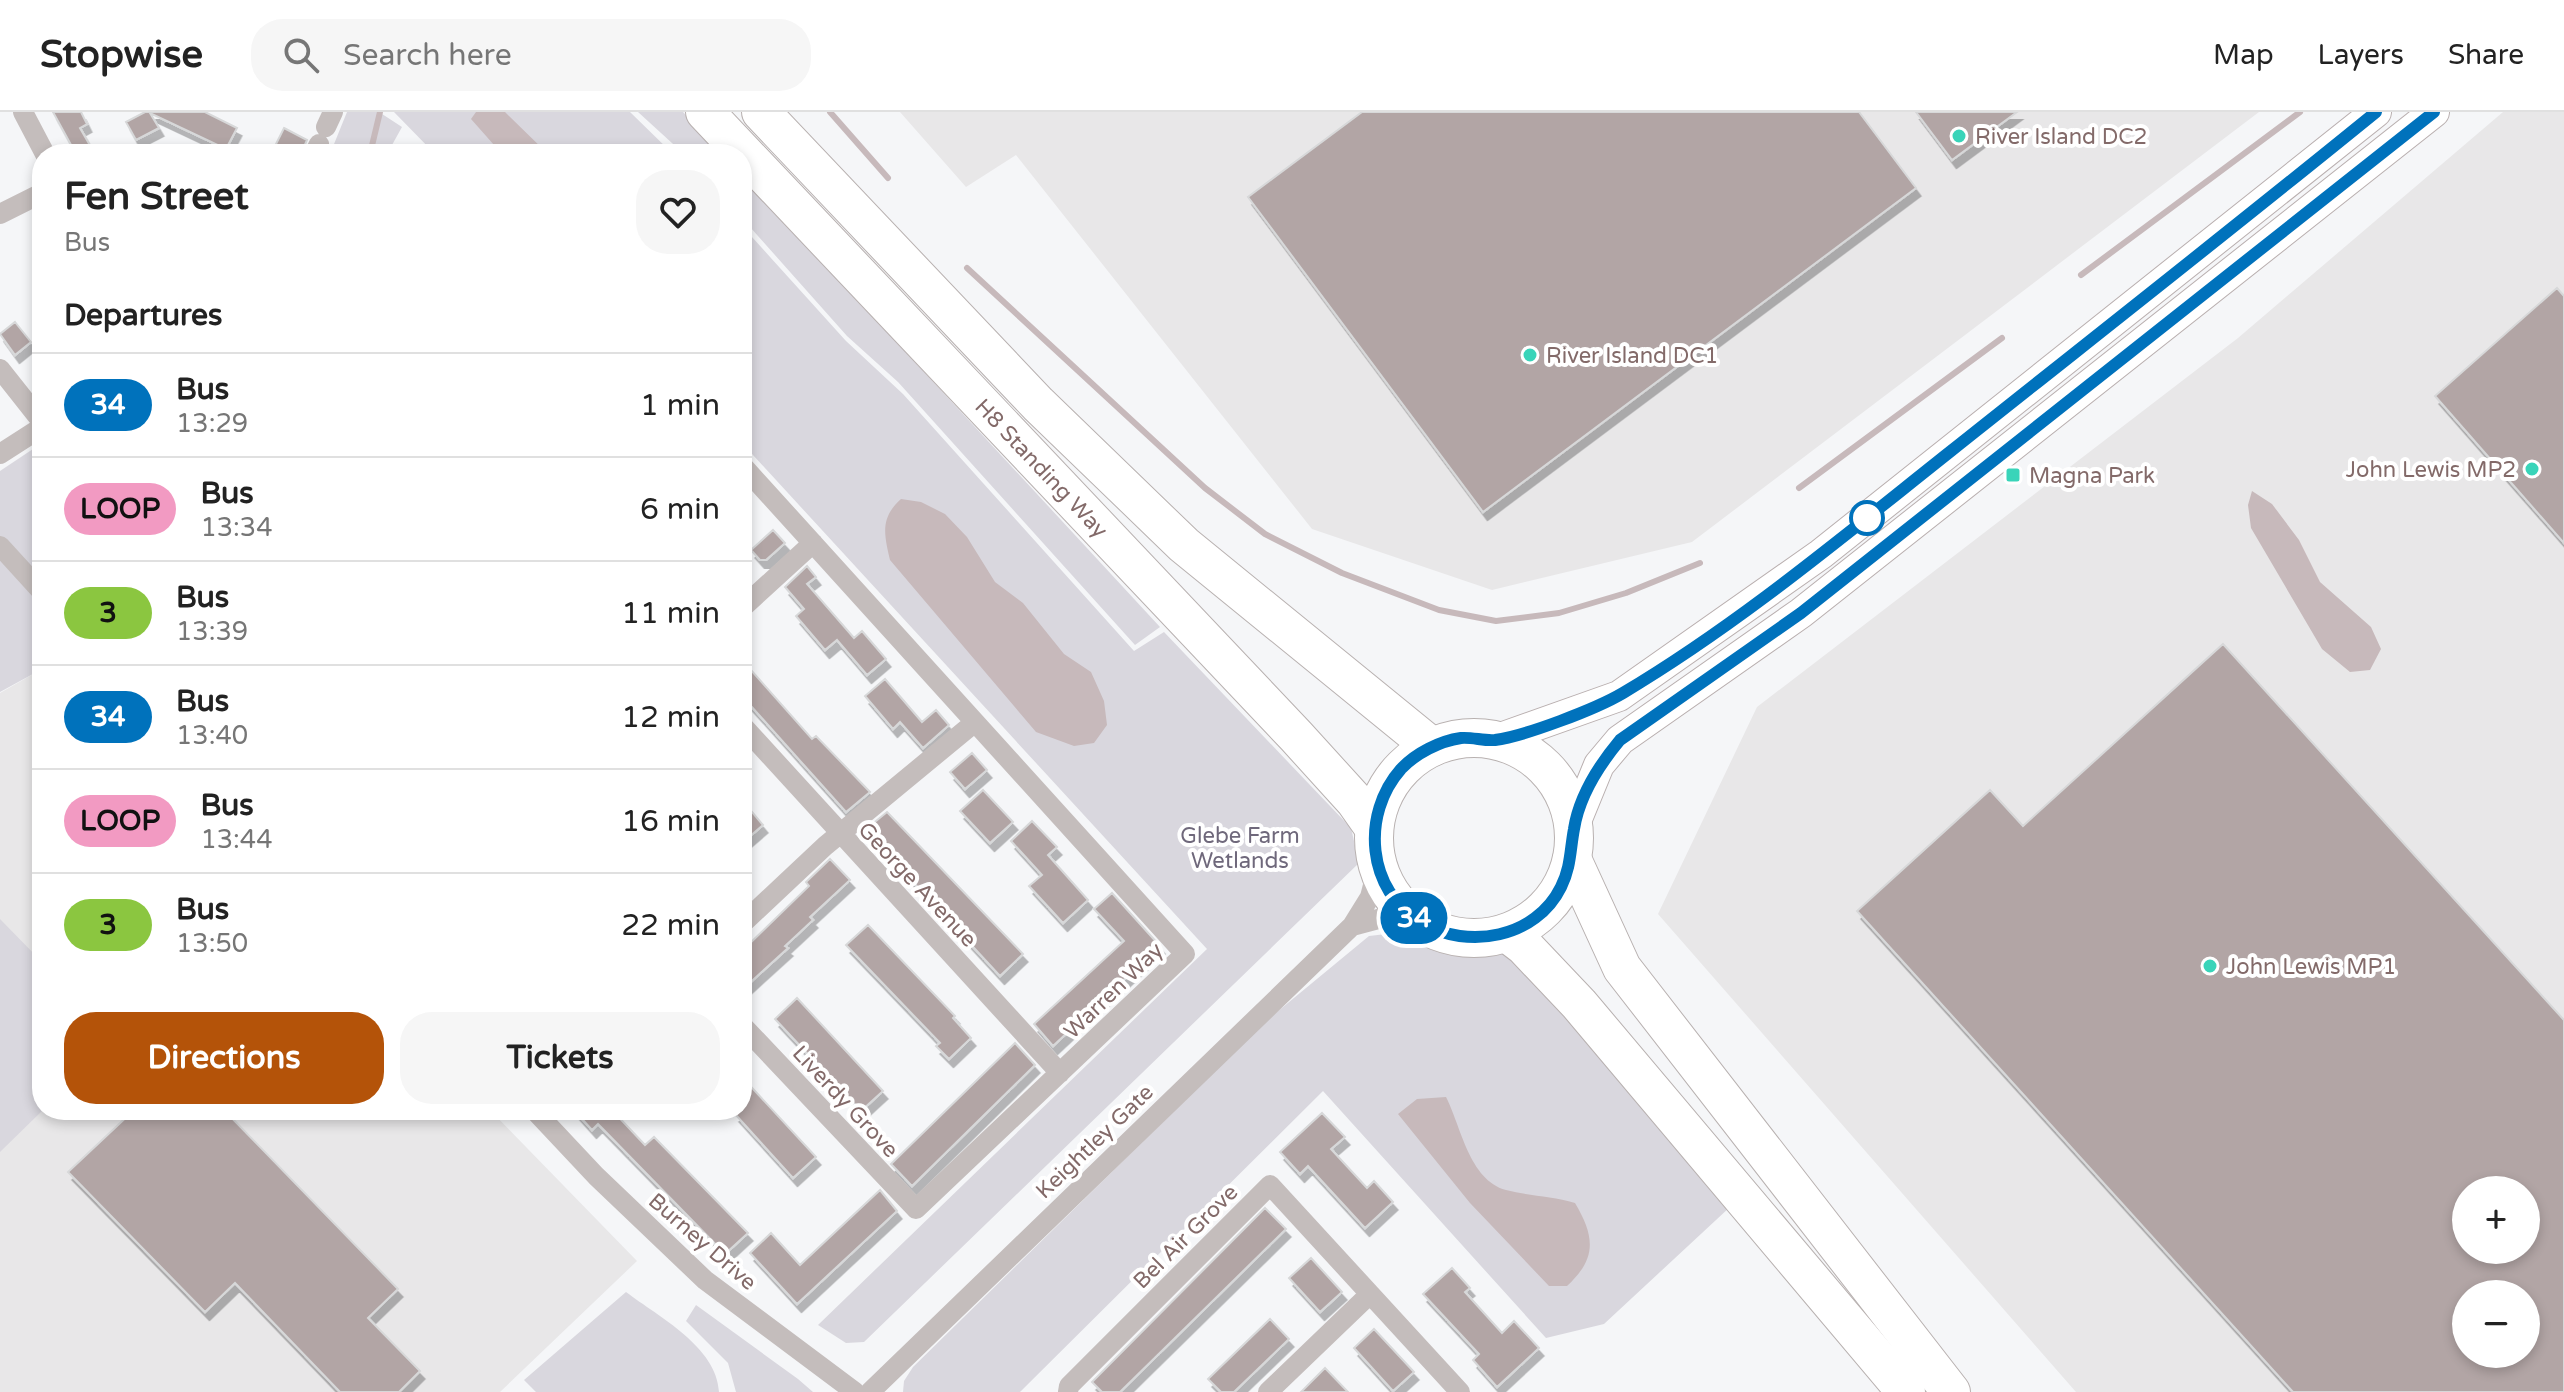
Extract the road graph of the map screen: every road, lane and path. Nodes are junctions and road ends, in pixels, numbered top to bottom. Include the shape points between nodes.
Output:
1 (23, 112) edge
2 (705, 112) edge
3 (761, 112) edge
4 (2376, 112) edge
5 (2434, 112) edge
6 (40, 144) edge
7 (735, 144) edge
8 (752, 162) edge
9 (32, 198) edge
10 (0, 214) edge
11 (0, 369) edge
12 (32, 411) edge
13 (32, 431) edge
14 (0, 454) edge
15 (752, 476) edge
16 (813, 543) junction
17 (0, 546) edge
18 (32, 581) edge
19 (752, 599) edge
20 (974, 723) junction
21 (752, 736) edge
22 (1495, 740) junction
23 (1422, 741) junction
24 (1364, 814) junction
25 (840, 834) junction
26 (1573, 842) junction
27 (1378, 866) junction
28 (752, 915) edge
29 (1419, 922) junction
30 (1352, 926) junction
31 (1515, 940) junction
32 (752, 1036) edge
33 (1060, 1073) junction
34 (544, 1120) edge
35 (916, 1209) joint
36 (1370, 1294) junction
37 (855, 1392) edge
38 (870, 1392) edge
39 (1068, 1392) edge
40 (1268, 1392) edge
41 (1460, 1392) edge
42 (1906, 1392) edge
43 (1951, 1392) edge

1 - 6 street
2 - 7 highway, H8 Standing Way
3 - 23 highway, H8 Standing Way via 1038,404 1184,545
4 - 22 street via 1729,622 1619,696
5 - 26 street via 1801,613 1620,740 1599,765
8 - 24 highway, H8 Standing Way
9 - 10 street
11 - 12 street
13 - 14 street
15 - 16 street, Warren Way
16 - 19 street
16 - 20 street, Warren Way
17 - 18 street
20 - 25 street
20 - 33 street, Warren Way via 1185,954
21 - 25 street, George Avenue
22 - 23 highway
22 - 26 highway via 1524,751 1548,770 1565,796
23 - 24 highway
24 - 27 highway
25 - 28 street
25 - 33 street, George Avenue
26 - 31 highway via 1559,891
26 - 43 highway via 1587,894 1622,968
27 - 29 highway via 1394,897
27 - 30 street, Keightley Gate via 1370,897
29 - 30 street via 1382,918
29 - 31 highway via 1447,935
30 - 38 street, Keightley Gate
31 - 42 highway via 1579,1004
32 - 35 street, Liverdy Grove
33 - 35 street, Warren Way
34 - 37 street, Burney Drive via 705,1280
36 - 39 street, Bel Air Grove via 1270,1185
36 - 40 street
36 - 41 street

